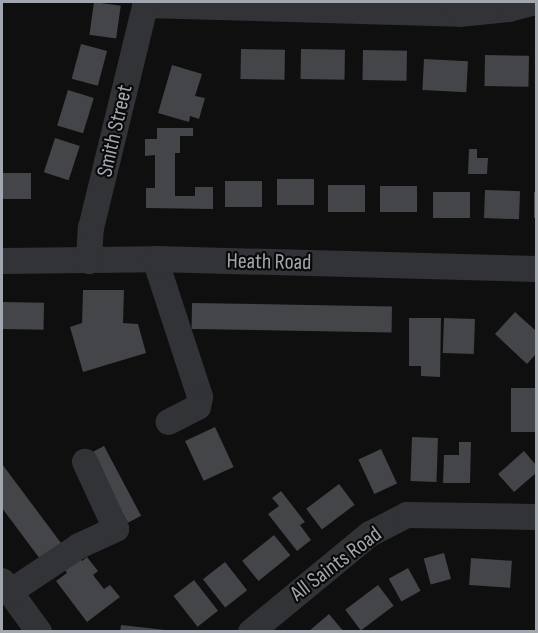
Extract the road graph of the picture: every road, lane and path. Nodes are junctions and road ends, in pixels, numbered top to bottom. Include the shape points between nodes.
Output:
1 (537, 2) edge
2 (145, 3) edge
3 (155, 260) junction
4 (2, 261) edge
5 (89, 261) junction
6 (537, 269) edge
7 (169, 422) dead end
8 (85, 462) dead end
9 (537, 518) edge
10 (6, 586) edge
11 (39, 632) edge
12 (251, 632) edge

1 - 2 street via 459,14 178,9
2 - 5 street, Smith Street via 91,228
3 - 5 street, Heath Road
3 - 6 street, Heath Road
3 - 7 street via 200,397 198,407
4 - 5 street, Heath Road
8 - 10 street via 116,529
9 - 12 street, All Saints Road via 407,515 370,534
10 - 11 street

